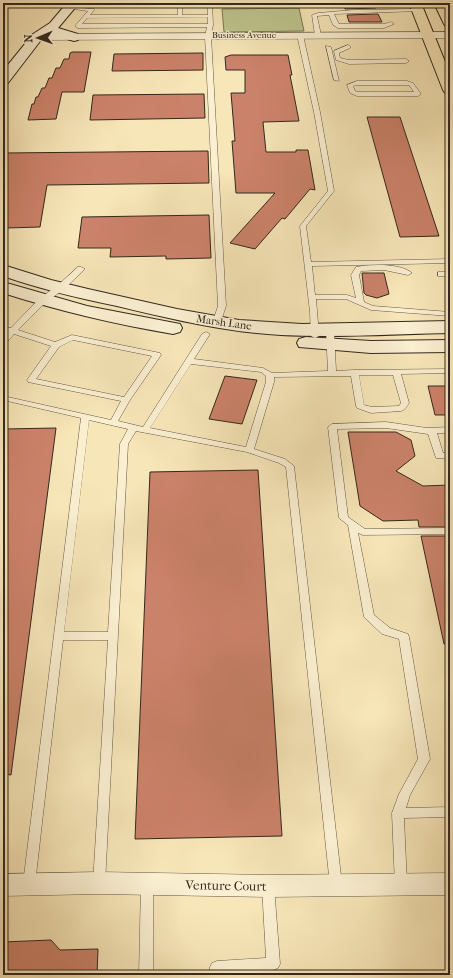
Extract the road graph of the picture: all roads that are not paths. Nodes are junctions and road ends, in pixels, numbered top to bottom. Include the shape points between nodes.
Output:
1 (190, 3) edge
2 (210, 3) edge
3 (440, 3) edge
4 (71, 6) edge
5 (416, 7) edge
6 (51, 11) dead end
7 (331, 14) junction
8 (180, 16) junction
9 (210, 16) junction
10 (85, 17) junction
11 (391, 24) dead end
12 (450, 24) edge
13 (210, 25) junction
14 (50, 28) junction
15 (426, 34) junction
16 (300, 35) junction
17 (318, 35) junction
18 (450, 35) edge
19 (208, 36) junction
20 (37, 37) junction
21 (74, 37) junction
22 (328, 47) dead end
23 (348, 47) dead end
24 (406, 61) dead end
25 (3, 80) edge
26 (337, 80) dead end
27 (449, 84) edge
28 (418, 94) joint
29 (450, 261) edge
30 (307, 264) junction
31 (81, 269) dead end
32 (3, 270) edge
33 (408, 273) dead end
34 (441, 274) dead end
35 (450, 274) edge
36 (3, 287) edge
37 (60, 288) junction
38 (312, 297) junction
39 (43, 300) junction
40 (361, 304) junction
41 (450, 314) edge
42 (212, 328) junction
43 (450, 328) edge
44 (3, 329) edge
45 (13, 331) junction
46 (322, 337) junction
47 (3, 341) edge
48 (56, 345) junction
49 (450, 346) edge
50 (189, 361) junction
51 (450, 371) edge
52 (354, 372) junction
53 (396, 372) junction
54 (332, 373) junction
55 (270, 374) junction
56 (3, 398) edge
57 (126, 400) junction
58 (85, 417) junction
59 (113, 423) junction
60 (133, 428) junction
61 (145, 430) junction
62 (450, 430) edge
63 (432, 431) junction
64 (249, 450) junction
65 (450, 456) edge
66 (352, 524) junction
67 (450, 531) edge
68 (59, 636) junction
69 (113, 636) junction
70 (450, 812) edge
71 (398, 813) junction
72 (99, 883) junction
73 (29, 884) junction
74 (147, 884) junction
75 (450, 884) edge
76 (3, 885) edge
77 (336, 885) junction
78 (401, 885) junction
79 (268, 886) junction
80 (146, 975) edge
81 (218, 975) edge

1 - 8 lane via 180,7
2 - 9 lane
3 - 12 main road
4 - 10 lane via 92,10
4 - 14 main road
5 - 7 lane
5 - 15 main road
6 - 20 main road via 40,25
7 - 11 lane via 338,26
7 - 17 lane via 314,15
8 - 9 lane
8 - 10 lane
9 - 13 lane
10 - 13 lane via 78,26
13 - 19 lane
14 - 20 main road
14 - 21 main road via 60,34
15 - 17 street, Business Avenue
15 - 18 street, Business Avenue
15 - 27 main road
16 - 17 street, Business Avenue
16 - 19 street, Business Avenue
16 - 30 lane via 331,191 303,226
19 - 21 street, Business Avenue
19 - 42 lane via 222,306
20 - 21 street, Business Avenue
20 - 25 main road
22 - 26 lane
23 - 24 lane via 336,52 338,59 349,62
28 - 28 lane via 407,82 357,83 350,86 352,92 357,94
29 - 30 lane
30 - 38 lane
31 - 37 lane
32 - 37 main road, Marsh Lane
33 - 40 lane via 397,269 359,269 355,276
34 - 35 lane
36 - 39 main road, Marsh Lane
37 - 39 lane
37 - 42 main road, Marsh Lane via 170,313
38 - 40 lane via 347,297
38 - 46 lane
39 - 42 main road, Marsh Lane via 126,320
39 - 45 lane
40 - 41 lane via 385,310
42 - 46 main road, Marsh Lane via 227,337
42 - 50 lane
43 - 46 main road, Marsh Lane
44 - 45 lane
45 - 47 lane
45 - 48 lane
46 - 49 main road, Marsh Lane via 371,347
46 - 54 lane
48 - 57 lane via 31,380
48 - 57 lane via 72,337 157,355
50 - 55 lane via 263,370
50 - 61 lane
51 - 53 lane
52 - 53 lane
52 - 53 lane via 360,406 371,410 401,408 404,404
52 - 54 lane
54 - 55 lane
55 - 64 lane via 270,382
56 - 58 lane
57 - 59 lane
58 - 59 lane
58 - 68 lane
59 - 60 lane
60 - 61 lane
60 - 69 lane via 124,444
61 - 64 lane
62 - 63 lane
63 - 65 lane via 439,456
63 - 66 lane via 386,425 332,427 344,518
64 - 77 lane via 290,466
66 - 67 lane via 363,532
66 - 71 lane via 369,618 386,631 404,637 418,721 424,759
68 - 69 lane
68 - 73 lane
69 - 72 lane
70 - 71 lane
71 - 78 lane
72 - 73 street, Venture Court
72 - 74 street, Venture Court
73 - 76 street, Venture Court
74 - 79 street, Venture Court
74 - 80 lane
75 - 78 street, Venture Court
77 - 78 street, Venture Court
77 - 79 street, Venture Court
79 - 81 lane via 273,964 217,967

